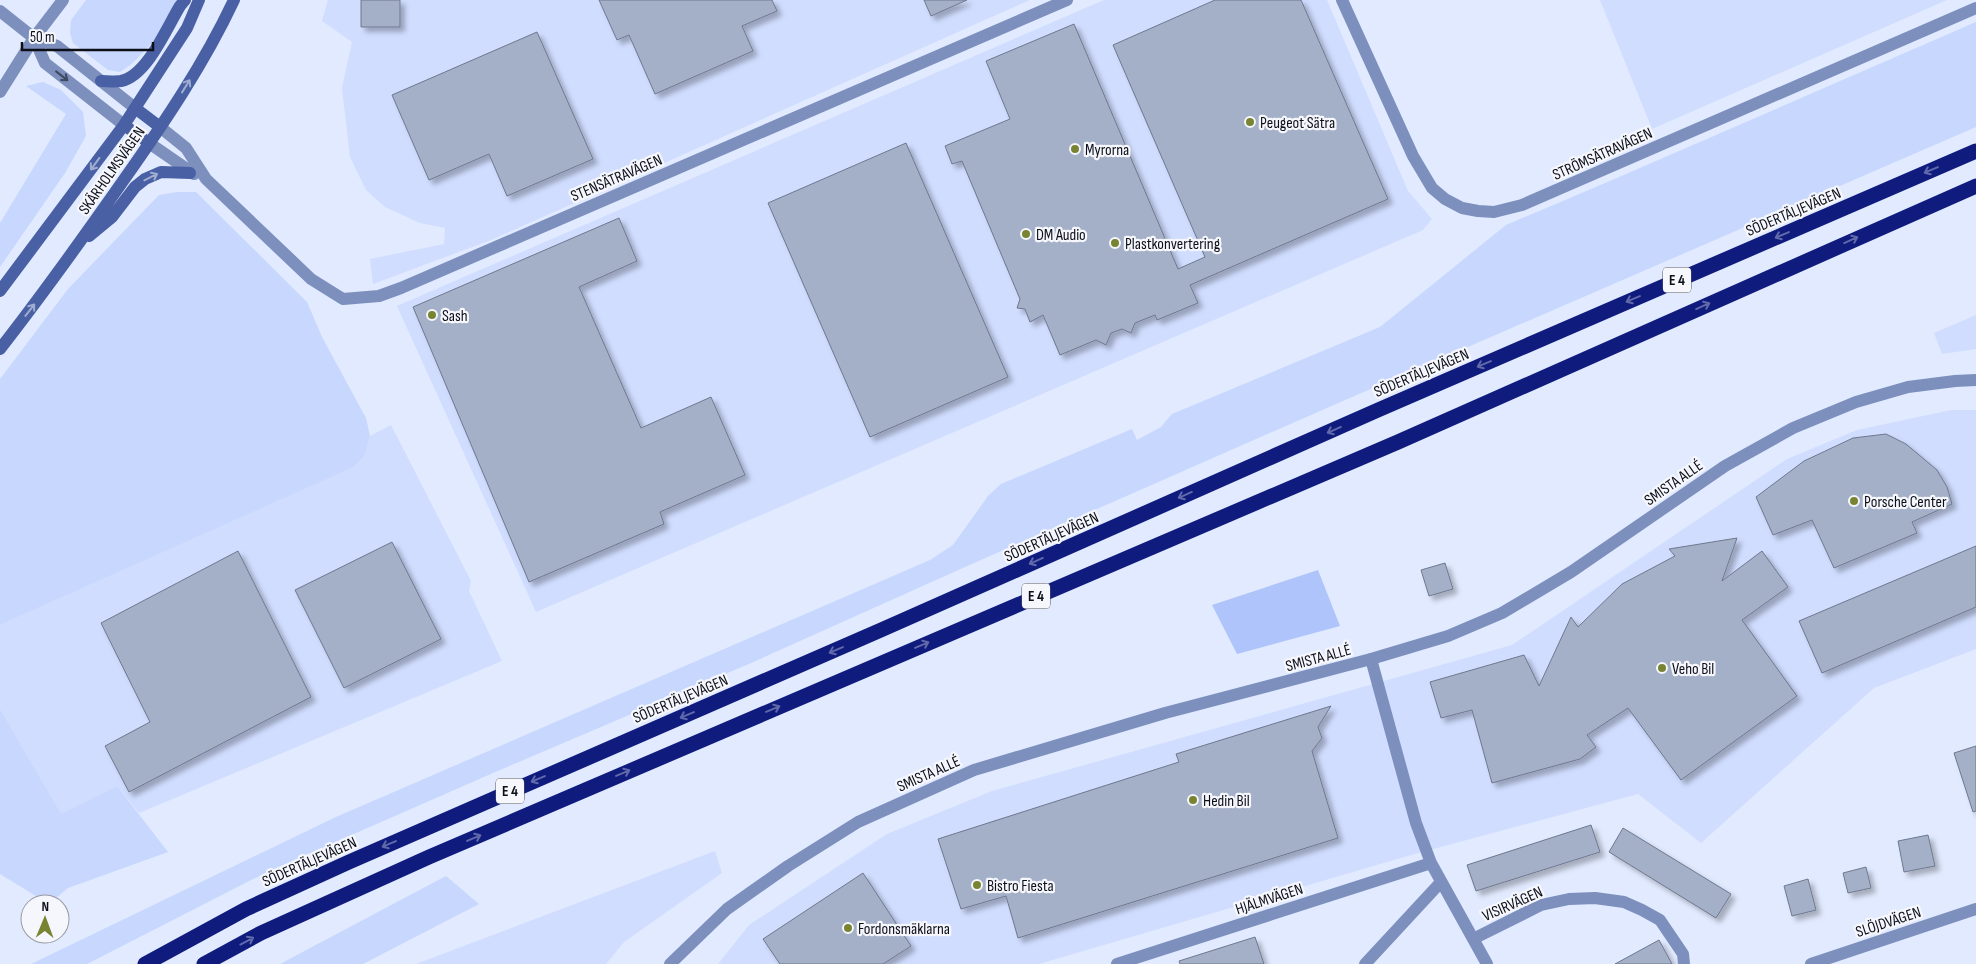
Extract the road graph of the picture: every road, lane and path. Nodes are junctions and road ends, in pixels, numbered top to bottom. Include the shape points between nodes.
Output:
1 (63, 0) edge
2 (185, 0) edge
3 (200, 0) edge
4 (234, 0) edge
5 (1066, 0) edge
6 (1342, 0) edge
7 (1976, 8) edge
8 (0, 11) edge
9 (34, 38) junction
10 (101, 81) junction
11 (0, 92) edge
12 (135, 108) junction
13 (124, 125) junction
14 (160, 127) junction
15 (149, 143) junction
16 (1976, 151) edge
17 (190, 172) junction
18 (206, 179) junction
19 (1976, 186) edge
20 (78, 246) junction
21 (0, 291) edge
22 (0, 349) edge
23 (1976, 380) edge
24 (1371, 660) junction
25 (1430, 863) junction
26 (1441, 882) junction
27 (1976, 909) edge
28 (1473, 939) junction
29 (145, 964) edge
30 (204, 964) edge
31 (670, 964) edge
32 (1117, 964) edge
33 (1366, 964) edge
34 (1487, 964) edge
35 (1684, 964) edge
36 (1811, 964) edge

1 - 9 street
2 - 10 main road via 140,69 121,81
3 - 12 main road, SKÄRHOLMSVÄGEN via 187,28
14 -> 4 main road, SKÄRHOLMSVÄGEN via 215,40
5 - 18 street, STENSÄTRAVÄGEN via 379,296 344,298 310,280
6 - 7 street, STRÖMSÄTRAVÄGEN via 1413,156 1432,188 1462,208 1494,212 1522,206
8 - 9 street
9 - 10 street via 57,46
9 - 11 street
9 -> 13 street via 45,63
10 - 12 street
12 - 13 main road, SKÄRHOLMSVÄGEN
12 - 14 main road
13 - 15 main road
13 -> 21 main road, SKÄRHOLMSVÄGEN
14 - 15 main road, SKÄRHOLMSVÄGEN
14 - 18 street, STENSÄTRAVÄGEN via 186,148
15 - 17 street, STENSÄTRAVÄGEN
15 - 20 main road, SKÄRHOLMSVÄGEN
16 -> 29 highway, SÖDERTÄLJEVÄGEN / E 4 via 349,862 246,909
17 - 18 street, STENSÄTRAVÄGEN
20 -> 17 main road via 112,218 145,179 161,172
30 -> 19 highway, E 4 via 261,933 430,857 1398,442
22 -> 20 main road, SKÄRHOLMSVÄGEN
23 - 24 street, SMISTA ALLÉ via 1908,387 1856,402 1793,428 1725,466 1571,572 1502,613 1448,636
24 - 25 street, VISIRVÄGEN
24 - 31 street, SMISTA ALLÉ via 1165,713 974,770 858,822 788,866 727,909
25 - 26 street, VISIRVÄGEN
25 - 32 street, HJÄLMVÄGEN
26 - 28 street, VISIRVÄGEN
26 - 33 street
27 - 36 street, SLÖJDVÄGEN
28 - 34 street, VISIRVÄGEN
28 - 35 street, VISIRVÄGEN via 1541,905 1594,898 1624,902 1660,920 1683,954

